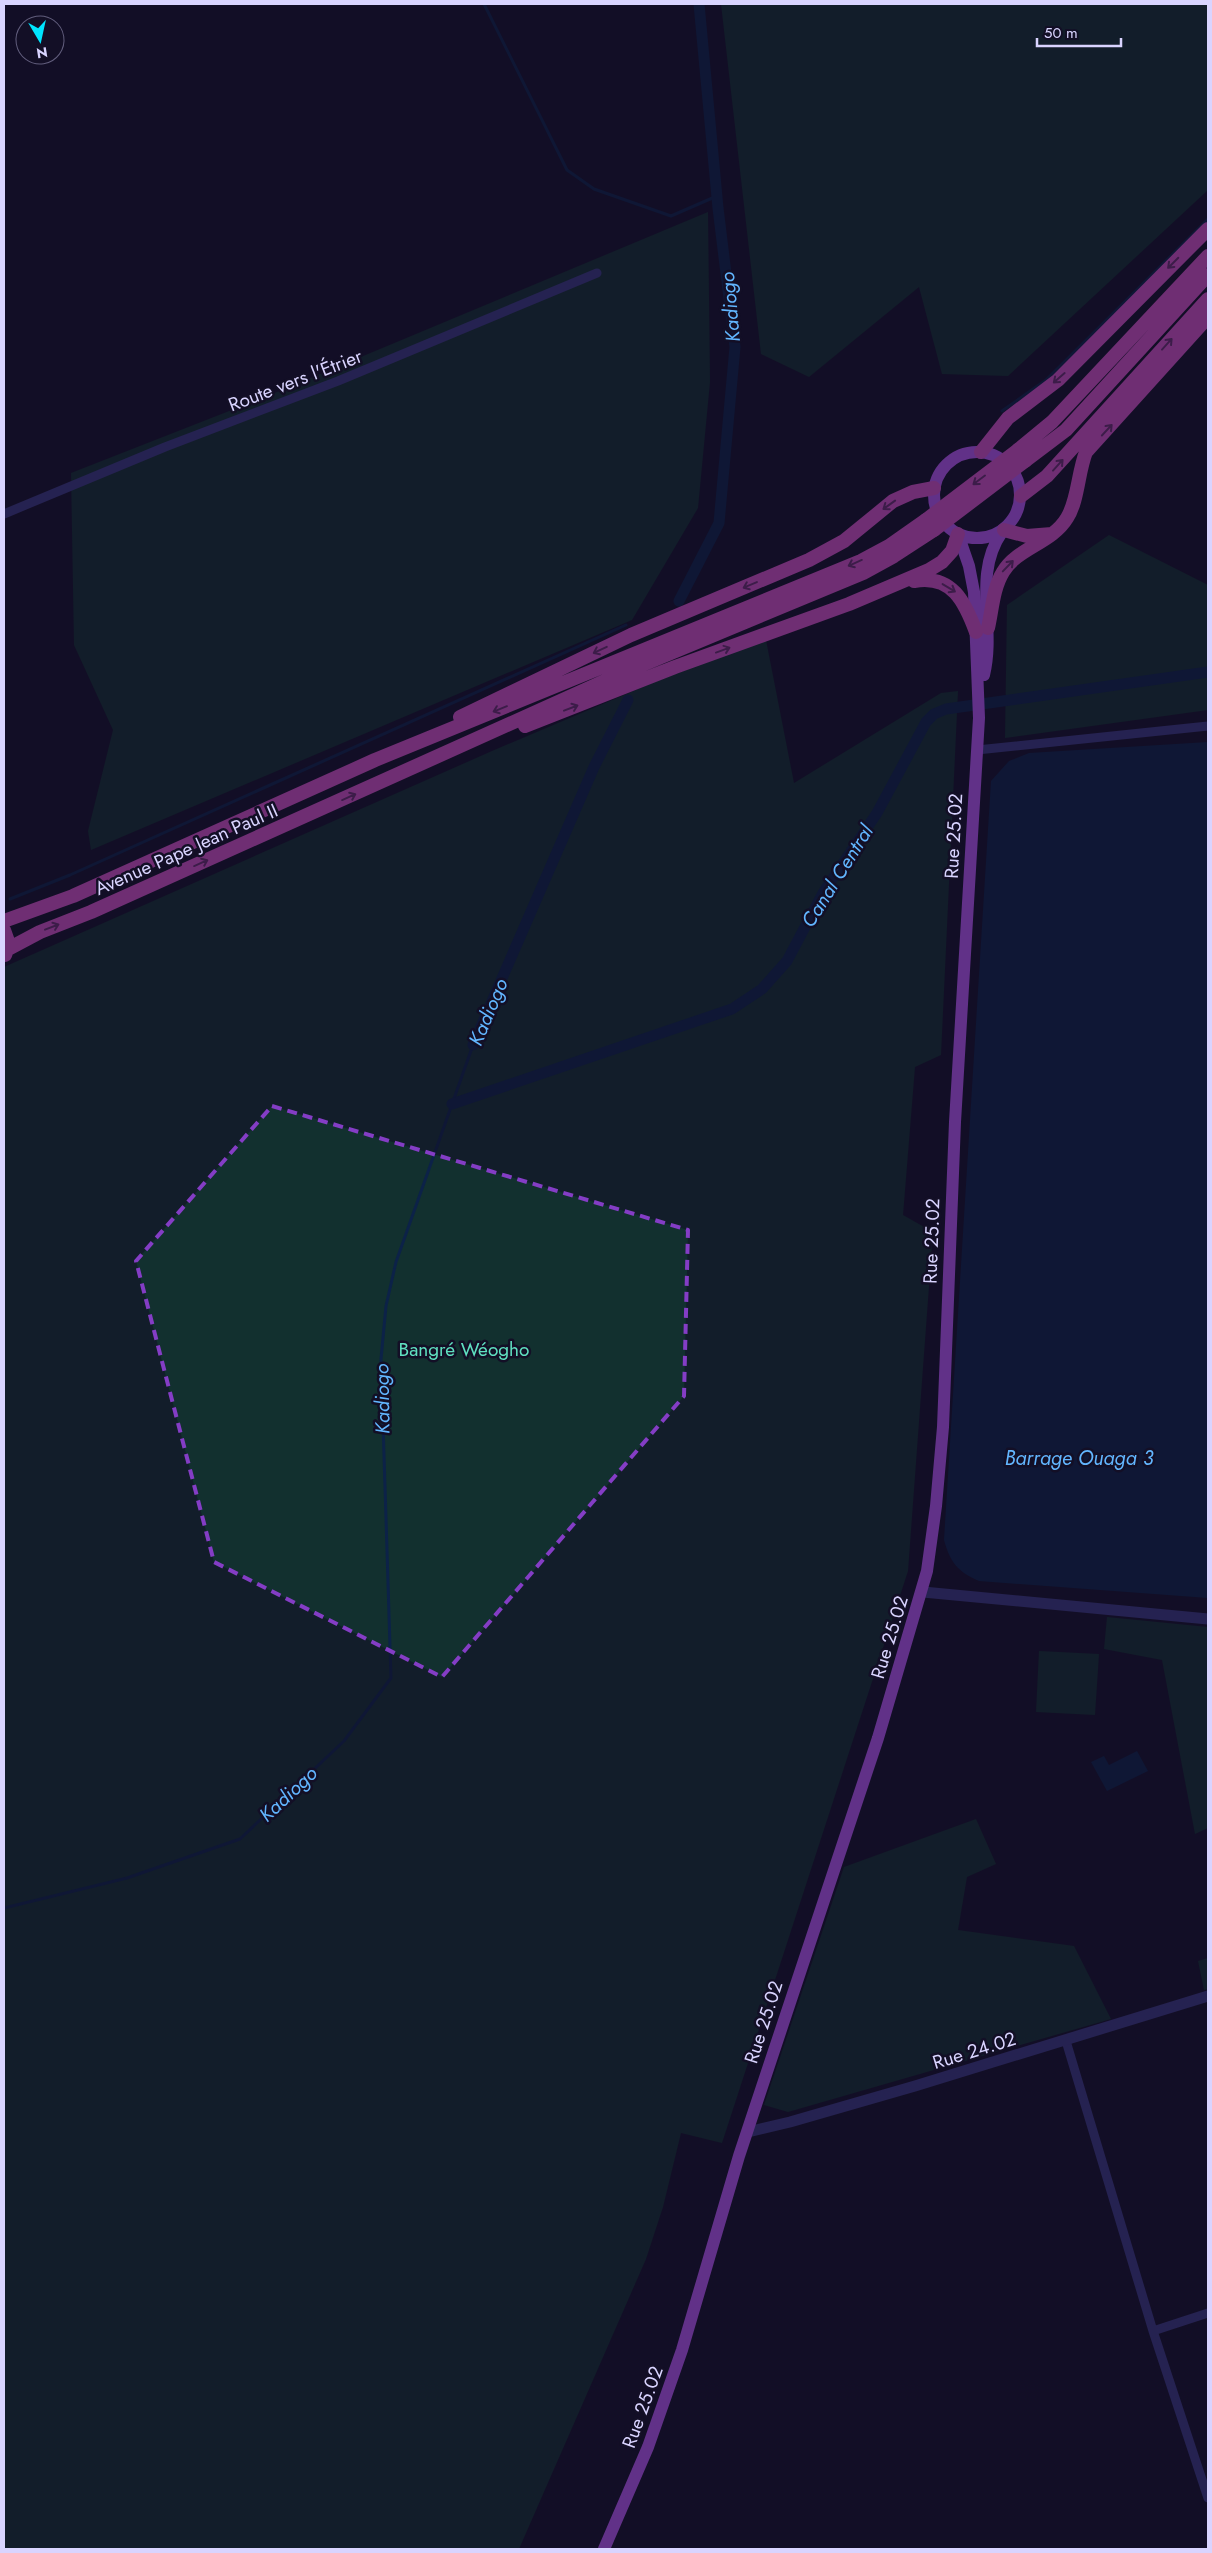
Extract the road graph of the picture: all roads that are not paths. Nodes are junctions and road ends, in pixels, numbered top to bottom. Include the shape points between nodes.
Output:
1 (1208, 229) edge
2 (1208, 256) edge
3 (598, 273) dead end
4 (1208, 274) edge
5 (1208, 299) edge
6 (1208, 317) edge
7 (981, 452) junction
8 (1021, 456) junction
9 (934, 488) junction
10 (1021, 496) junction
11 (4, 514) edge
12 (930, 525) junction
13 (1004, 530) junction
14 (1055, 533) junction
15 (958, 534) junction
16 (886, 588) junction
17 (982, 630) junction
18 (1208, 726) edge
19 (977, 750) junction
20 (375, 760) junction
21 (379, 784) junction
22 (4, 921) edge
23 (4, 930) edge
24 (6, 953) edge
25 (923, 1592) junction
26 (1208, 1619) edge
27 (1208, 1996) edge
28 (1066, 2041) junction
29 (748, 2132) junction
30 (1208, 2313) edge
31 (1153, 2332) junction
32 (1208, 2498) edge
33 (604, 2549) edge

1 -> 7 highway via 1064,374 1008,418
2 - 8 highway
3 - 11 street, Route vers l'Étrier via 347,378 165,447
4 - 8 highway via 1066,430
10 -> 5 highway via 1047,476
14 -> 6 highway via 1068,518 1086,452
7 - 9 main road via 968,453 951,461 938,476
7 - 10 main road via 999,458 1014,471
8 - 12 highway, bridge
9 - 15 main road via 934,499 942,520
9 -> 20 highway via 913,492 893,501 844,541 809,560 631,635 488,702
10 - 13 main road via 1018,509
12 -> 20 highway via 861,561
12 - 21 highway via 894,556 863,573 625,672
13 - 14 highway via 1027,536
13 - 15 main road via 988,537
13 - 17 main road, Rue 25.02 via 992,546 987,567
17 -> 14 highway via 1003,572 1015,559
15 - 16 highway via 952,551 942,562
15 - 17 main road, Rue 25.02 via 969,566
16 -> 17 highway via 927,579 940,582 956,592
21 -> 16 highway
17 - 19 main road, Rue 25.02
18 - 19 street
19 - 25 main road, Rue 25.02 via 954,1122 943,1426 936,1506
20 - 22 highway, Avenue Pape Jean Paul II via 73,896
24 -> 21 highway, Avenue Pape Jean Paul II via 40,932
23 - 24 highway, Avenue Pape Jean Paul II via 8,939
25 - 26 street
25 - 29 main road, Rue 25.02
27 - 28 street, Rue 24.02
28 - 29 street, Rue 24.02
28 - 31 street
29 - 33 main road, Rue 25.02 via 676,2367 648,2446
30 - 31 street
31 - 32 street

